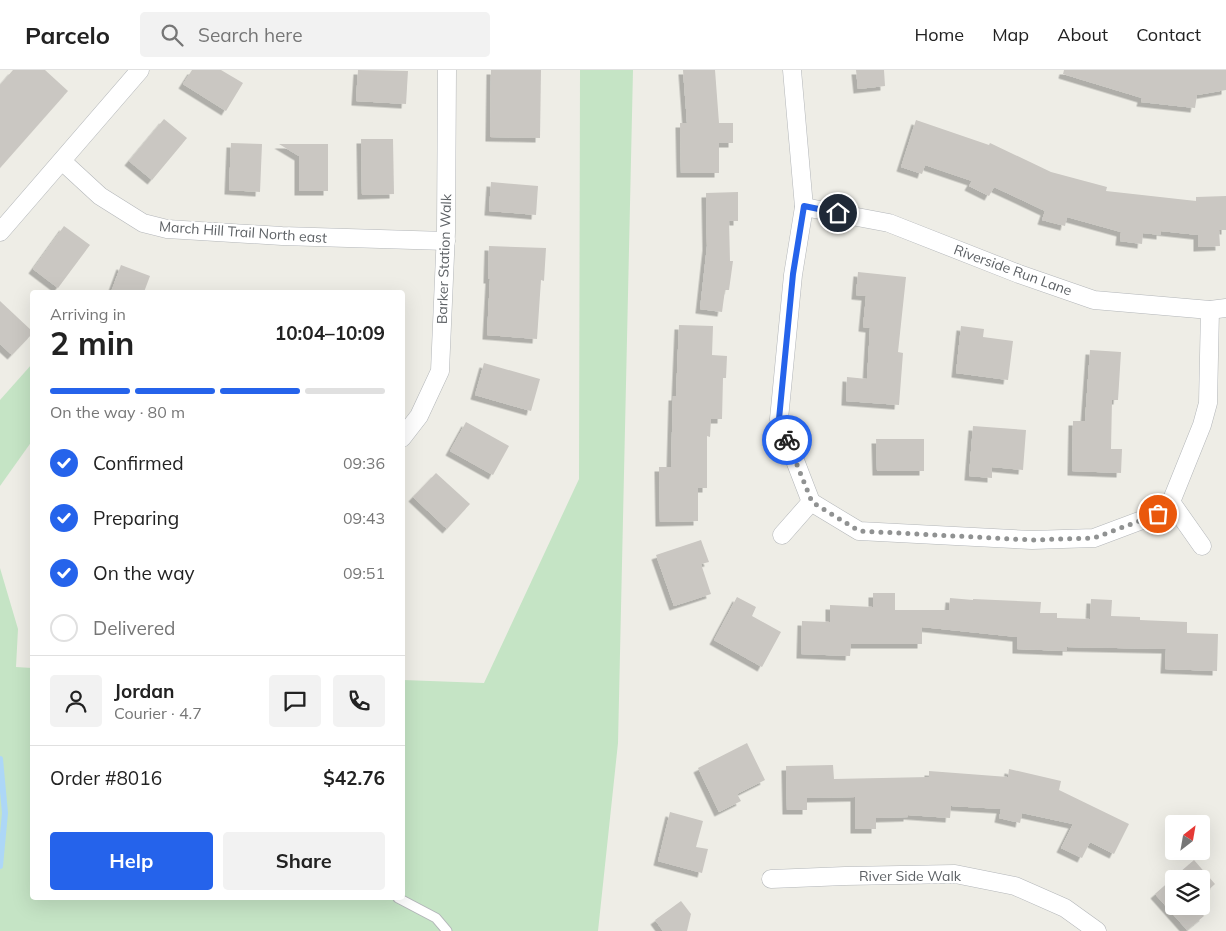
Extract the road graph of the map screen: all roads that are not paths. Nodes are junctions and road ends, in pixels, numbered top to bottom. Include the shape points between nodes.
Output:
1 (140, 70) edge
2 (447, 70) edge
3 (792, 70) edge
4 (62, 161) junction
5 (804, 206) junction
6 (0, 232) edge
7 (446, 241) junction
8 (1218, 310) edge
9 (405, 434) edge
10 (812, 502) junction
11 (1170, 502) junction
12 (782, 535) dead end
13 (1202, 546) dead end
14 (771, 879) dead end
15 (402, 900) edge
16 (447, 931) edge
17 (1097, 931) edge

1 - 4 street
2 - 7 street, Barker Station Walk
3 - 5 street
4 - 6 street
4 - 7 street, March Hill Trail North east via 100,196 143,223 167,229
5 - 8 street, Riverside Run Lane via 889,223 1094,300
5 - 10 street via 793,274 779,419
7 - 9 street, Barker Station Walk via 440,371 420,416
8 - 11 street via 1208,403
10 - 11 street via 859,531 1032,540 1094,538 1158,514
10 - 12 street
11 - 13 street
14 - 17 street, River Side Walk via 955,874 1015,886 1065,908
15 - 16 lane via 436,918

